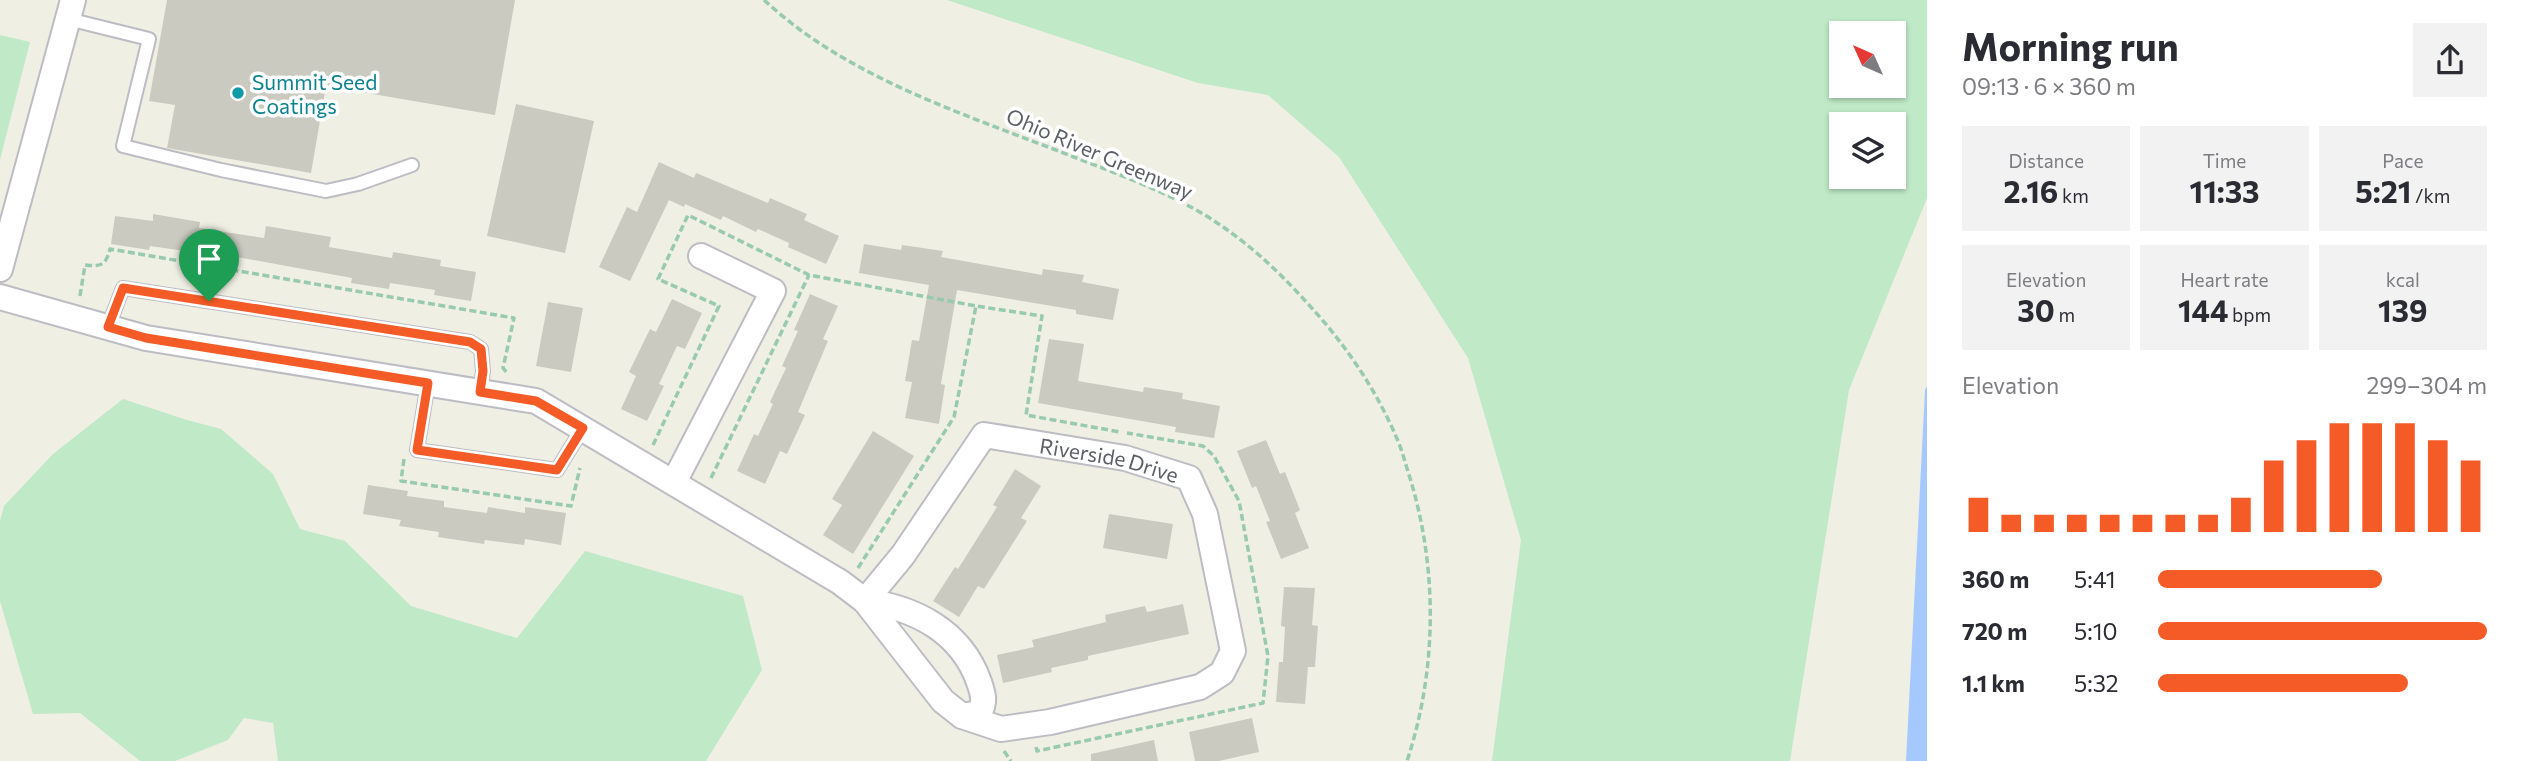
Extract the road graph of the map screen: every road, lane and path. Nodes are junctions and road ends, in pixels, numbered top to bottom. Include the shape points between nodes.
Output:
1 (764, 0) edge
2 (70, 9) edge
3 (412, 165) dead end
4 (701, 256) dead end
5 (0, 269) edge
6 (809, 275) junction
7 (0, 297) edge
8 (79, 299) dead end
9 (976, 306) junction
10 (108, 327) junction
11 (515, 377) dead end
12 (428, 383) junction
13 (480, 392) junction
14 (583, 428) junction
15 (651, 448) dead end
16 (711, 478) dead end
17 (674, 482) junction
18 (856, 570) dead end
19 (865, 601) junction
20 (962, 716) junction
21 (1035, 743) dead end
22 (1407, 761) edge

1 - 22 path, Ohio River Greenway via 799,29 915,95 1196,210 1250,246 1331,328 1370,384 1399,442 1421,515 1431,591 1428,661 1418,726
2 - 3 lane via 149,39 123,146 326,191
2 - 5 street
4 - 17 street via 773,291
6 - 9 path
6 - 15 path via 688,215 657,279 719,306
6 - 16 path
7 - 10 street
8 - 11 path via 85,265 106,263 110,249 514,318 503,368
9 - 18 path via 954,417
9 - 21 path via 1042,316 1026,415 1203,446 1213,456 1239,501 1268,656 1263,704 1037,751
10 - 12 street via 146,338
10 - 13 lane via 123,288 470,342 481,349
12 - 13 street
12 - 14 lane via 417,450 557,470
13 - 14 street via 536,401
14 - 17 street
17 - 19 street
19 - 20 street via 943,701
19 - 20 street via 921,616 961,648 984,697 979,713
19 - 20 street, Riverside Drive via 904,555 984,435 1125,458 1189,478 1205,514 1233,650 1222,673 1200,687 1051,722 1001,729

